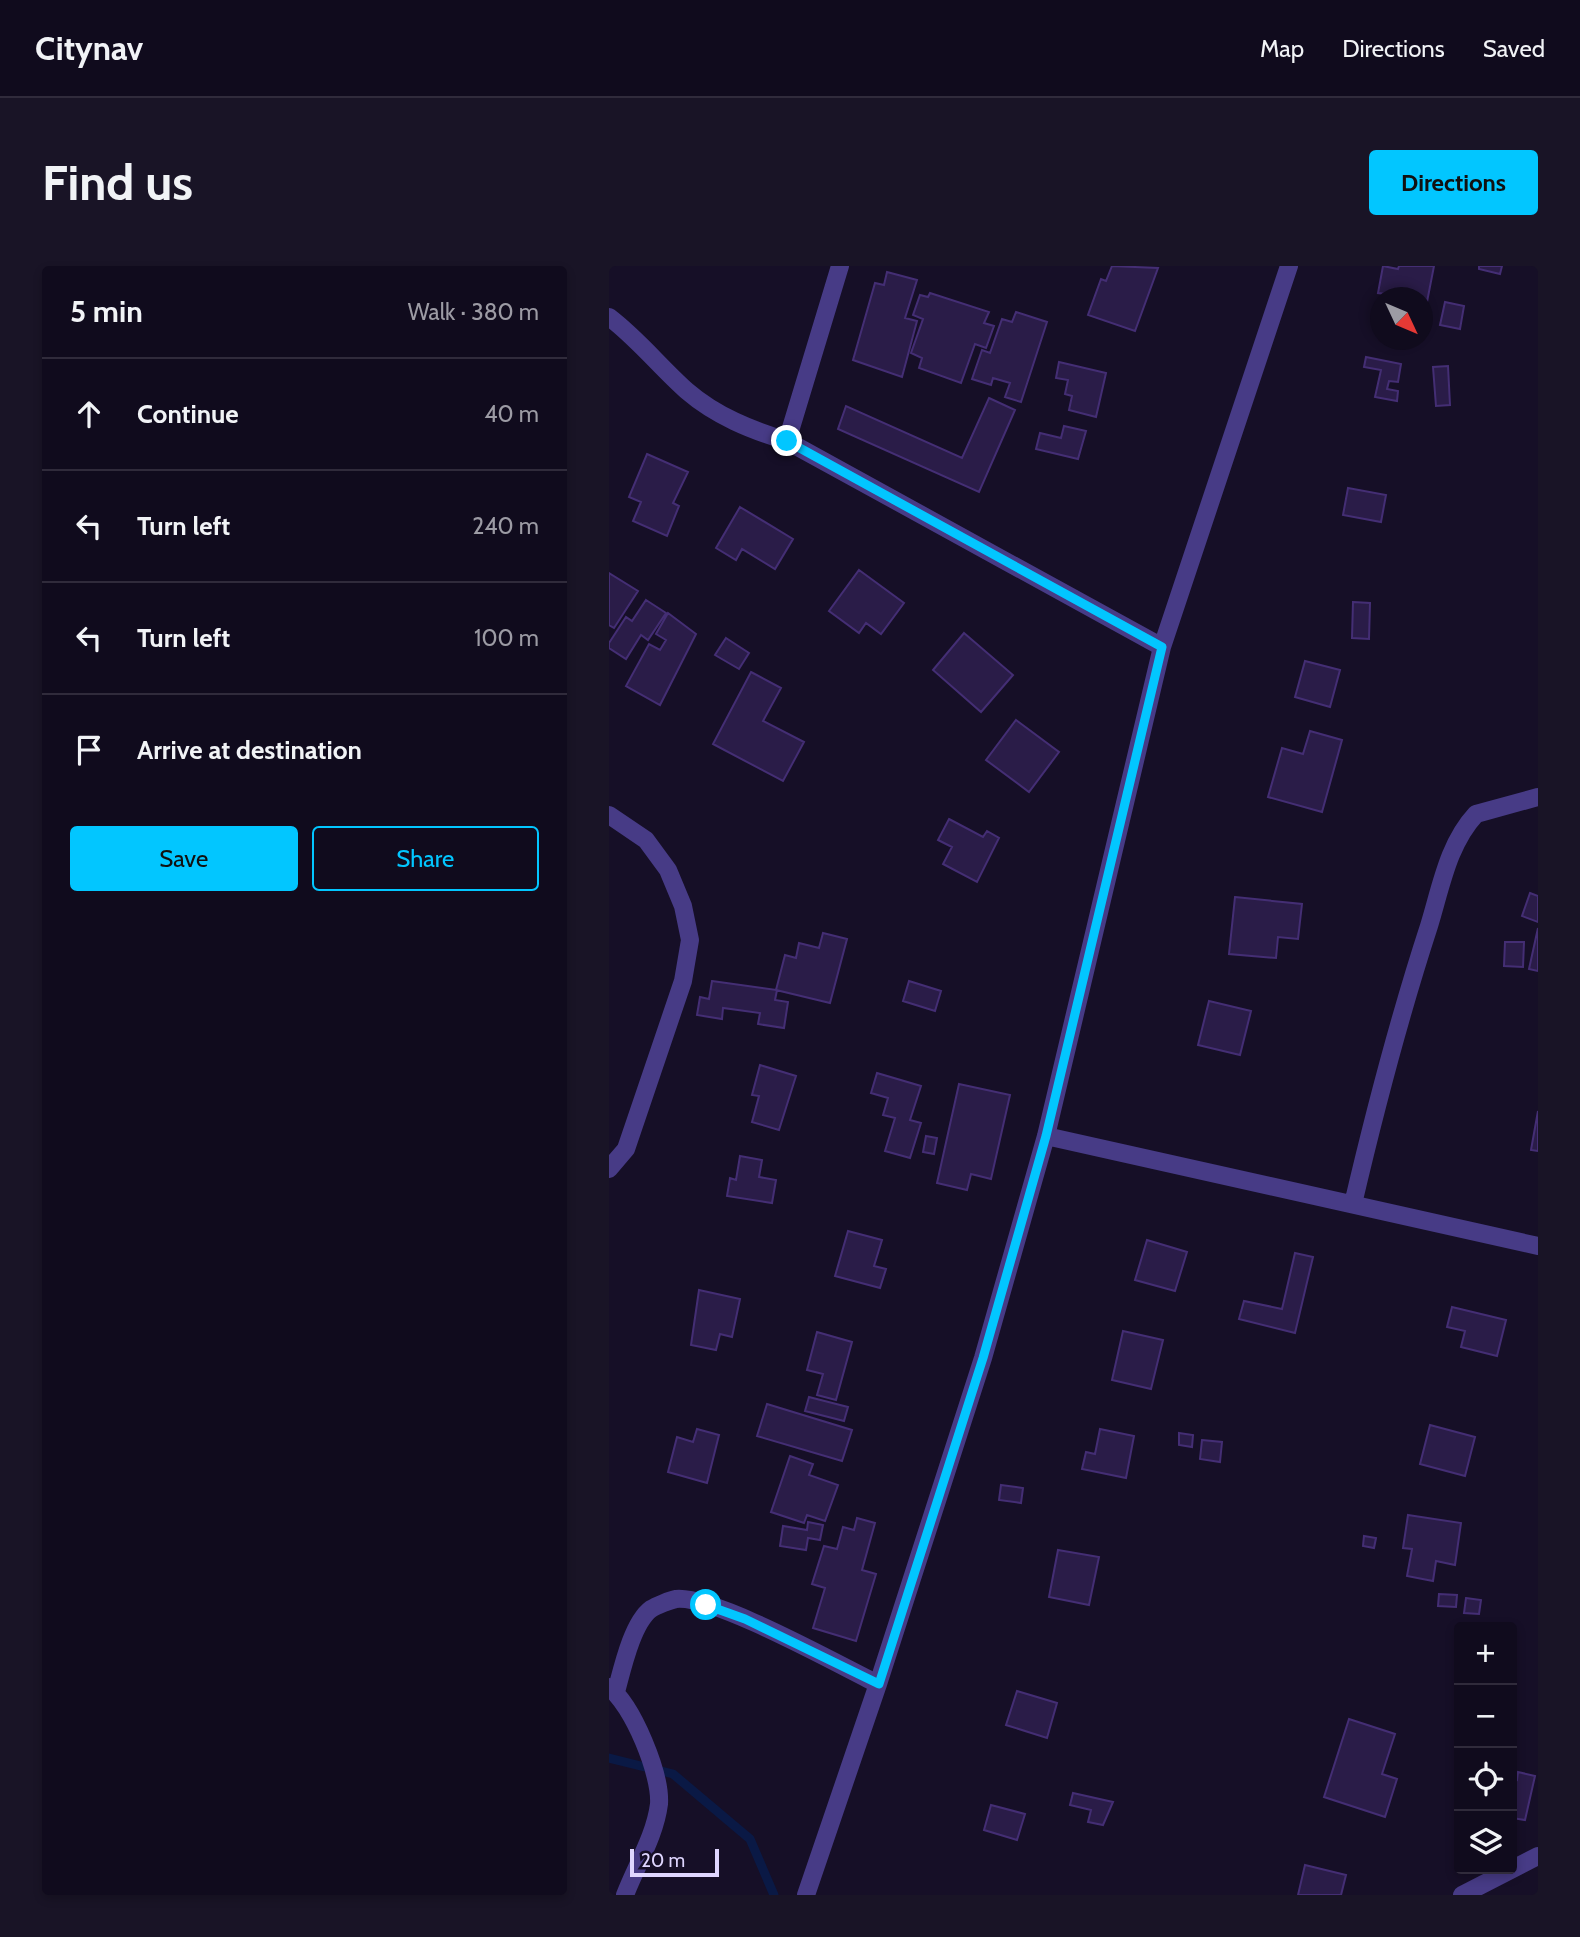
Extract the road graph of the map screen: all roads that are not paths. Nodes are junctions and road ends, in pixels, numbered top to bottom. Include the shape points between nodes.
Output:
1 (841, 266) edge
2 (1289, 266) edge
3 (609, 317) edge
4 (787, 441) junction
5 (1162, 647) junction
6 (1538, 797) edge
7 (609, 815) edge
8 (1046, 1136) junction
9 (609, 1169) edge
10 (1353, 1204) junction
11 (1538, 1245) edge
12 (879, 1684) junction
13 (612, 1690) edge
14 (1538, 1856) edge
15 (625, 1895) edge
16 (806, 1895) edge
17 (1462, 1895) edge

1 - 4 street
2 - 5 street
3 - 4 street via 640,341 688,391 744,428
4 - 5 street
5 - 8 street
6 - 10 street via 1476,814 1455,844 1391,1051
7 - 9 street via 646,840 668,870 683,906 690,940 683,981 625,1149
8 - 10 street
8 - 12 street via 983,1358
10 - 11 street
12 - 13 street via 745,1619 676,1599 650,1610 631,1641
12 - 16 street
13 - 15 street via 633,1717 649,1755 659,1802 652,1833
14 - 17 street

